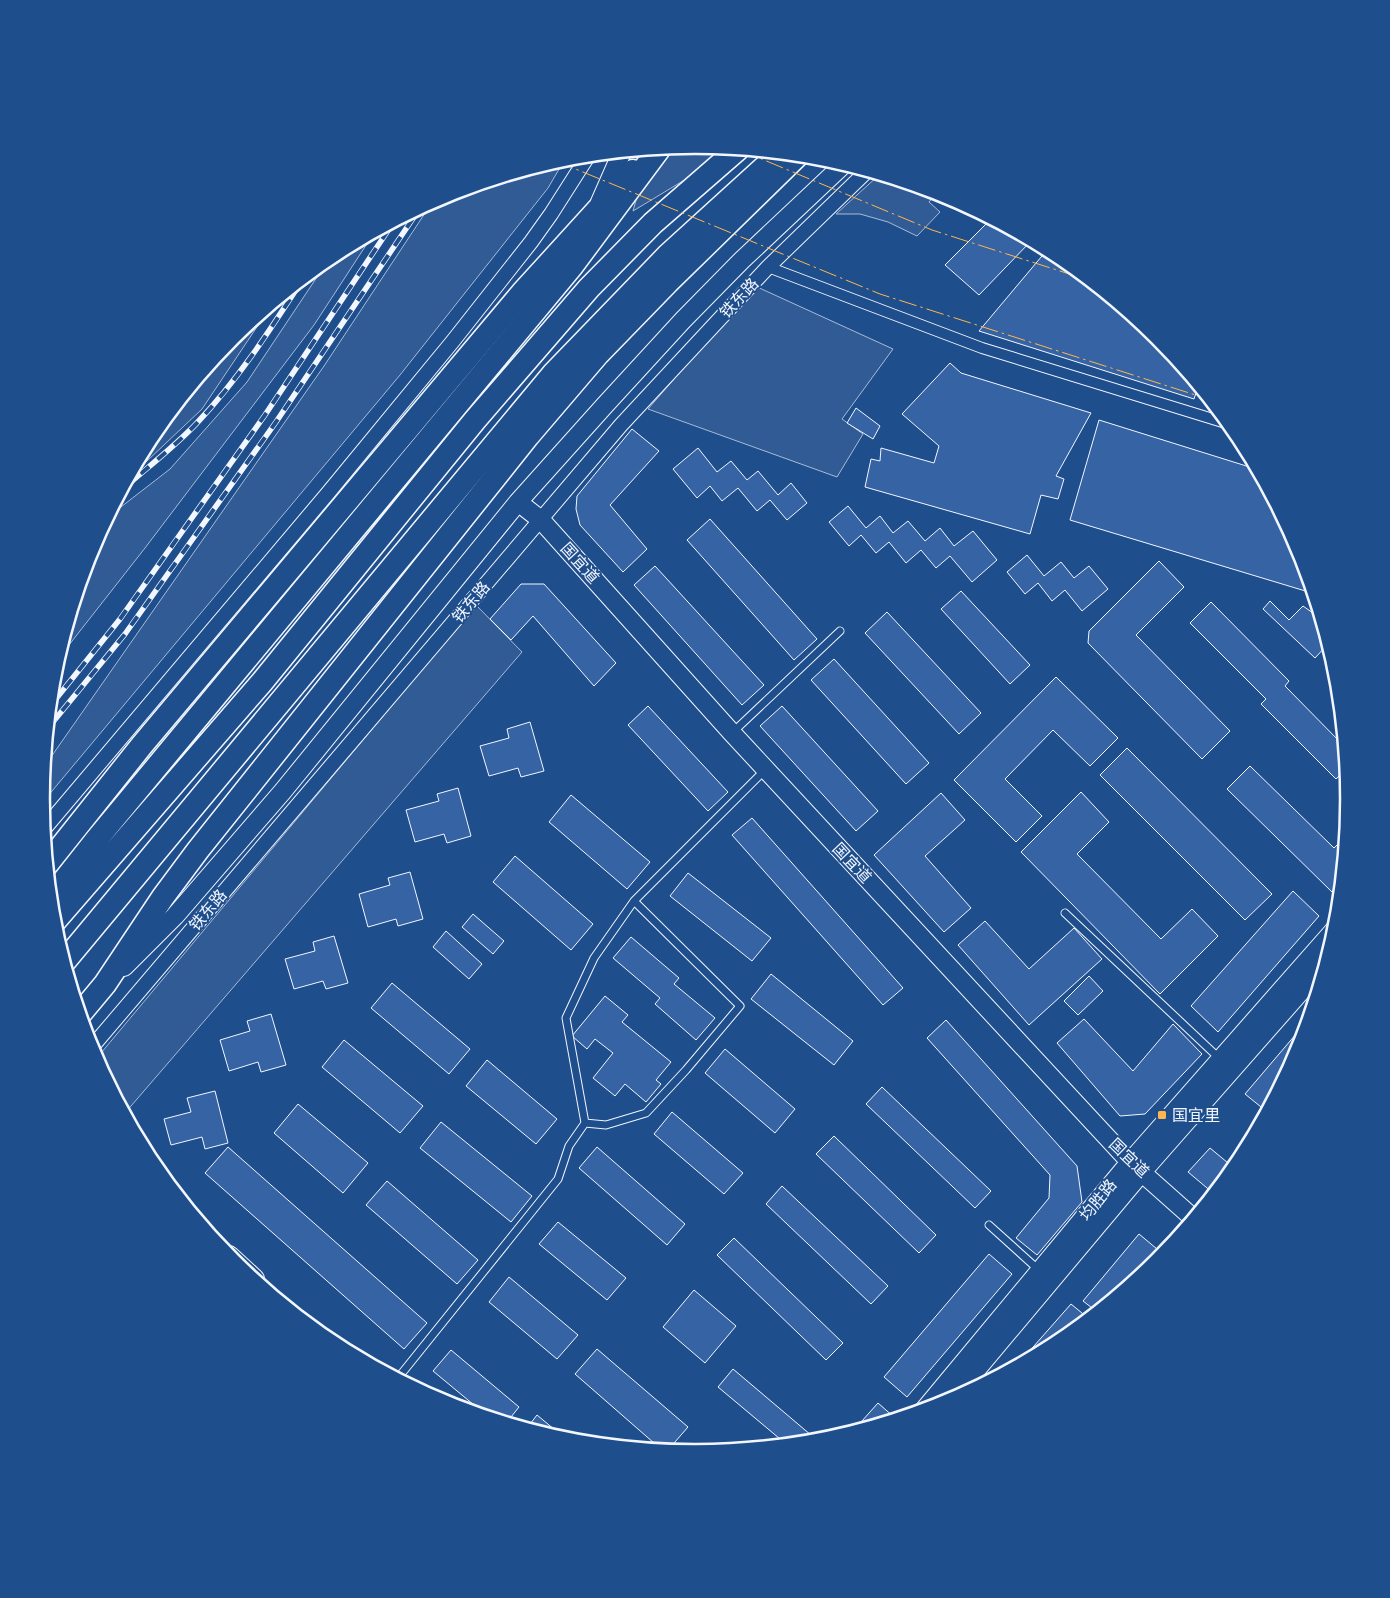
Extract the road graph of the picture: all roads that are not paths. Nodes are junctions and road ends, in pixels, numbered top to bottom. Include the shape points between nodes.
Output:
1 (655, 155) edge
2 (732, 155) edge
3 (648, 156) edge
4 (619, 159) edge
5 (773, 159) edge
6 (792, 162) edge
7 (583, 164) edge
8 (838, 170) edge
9 (862, 176) edge
10 (597, 210) junction
11 (572, 266) junction
12 (768, 267) junction
13 (1217, 420) edge
14 (518, 502) junction
15 (541, 520) junction
16 (840, 631) dead end
17 (732, 734) junction
18 (765, 769) junction
19 (51, 821) edge
20 (53, 857) edge
21 (57, 889) edge
22 (634, 901) junction
23 (1065, 913) dead end
24 (61, 915) edge
25 (1324, 942) edge
26 (69, 955) edge
27 (1316, 974) edge
28 (104, 984) junction
29 (85, 1008) edge
30 (97, 1040) edge
31 (1220, 1060) junction
32 (585, 1123) junction
33 (1136, 1167) junction
34 (1188, 1214) edge
35 (989, 1225) dead end
36 (1040, 1271) junction
37 (402, 1373) edge
38 (963, 1385) edge
39 (934, 1398) edge

1 - 11 main road
2 - 24 main road via 653,223 589,288 475,420 262,682
3 - 10 main road
4 - 10 street
5 - 26 main road via 668,255 553,374
6 - 28 main road via 598,354 528,436 198,850
7 - 19 street via 531,242 453,341
8 - 14 street, 铁东路 via 683,320
9 - 12 street, 铁东路
10 - 11 street
10 - 20 main road via 522,293
11 - 21 main road
12 - 13 street via 982,348
12 - 15 street, 铁东路 via 621,426
14 - 15 street, 国宜道
14 - 28 street, 铁东路 via 283,791 175,916
15 - 17 street, 国宜道
15 - 30 street, 铁东路
16 - 17 lane
17 - 18 street, 国宜道
18 - 22 lane
18 - 33 street, 国宜道
22 - 32 lane via 594,958 566,1018
22 - 32 lane via 740,1006 646,1113 606,1124
23 - 31 lane
25 - 31 street, 均胜路
27 - 33 street, 均胜路
28 - 29 main road, 铁东路
31 - 33 street, 均胜路
32 - 37 lane via 569,1146 558,1179
33 - 34 street, 国宜道
33 - 36 street, 均胜路
33 - 38 street, 均胜路
35 - 36 lane
36 - 39 street, 均胜路

